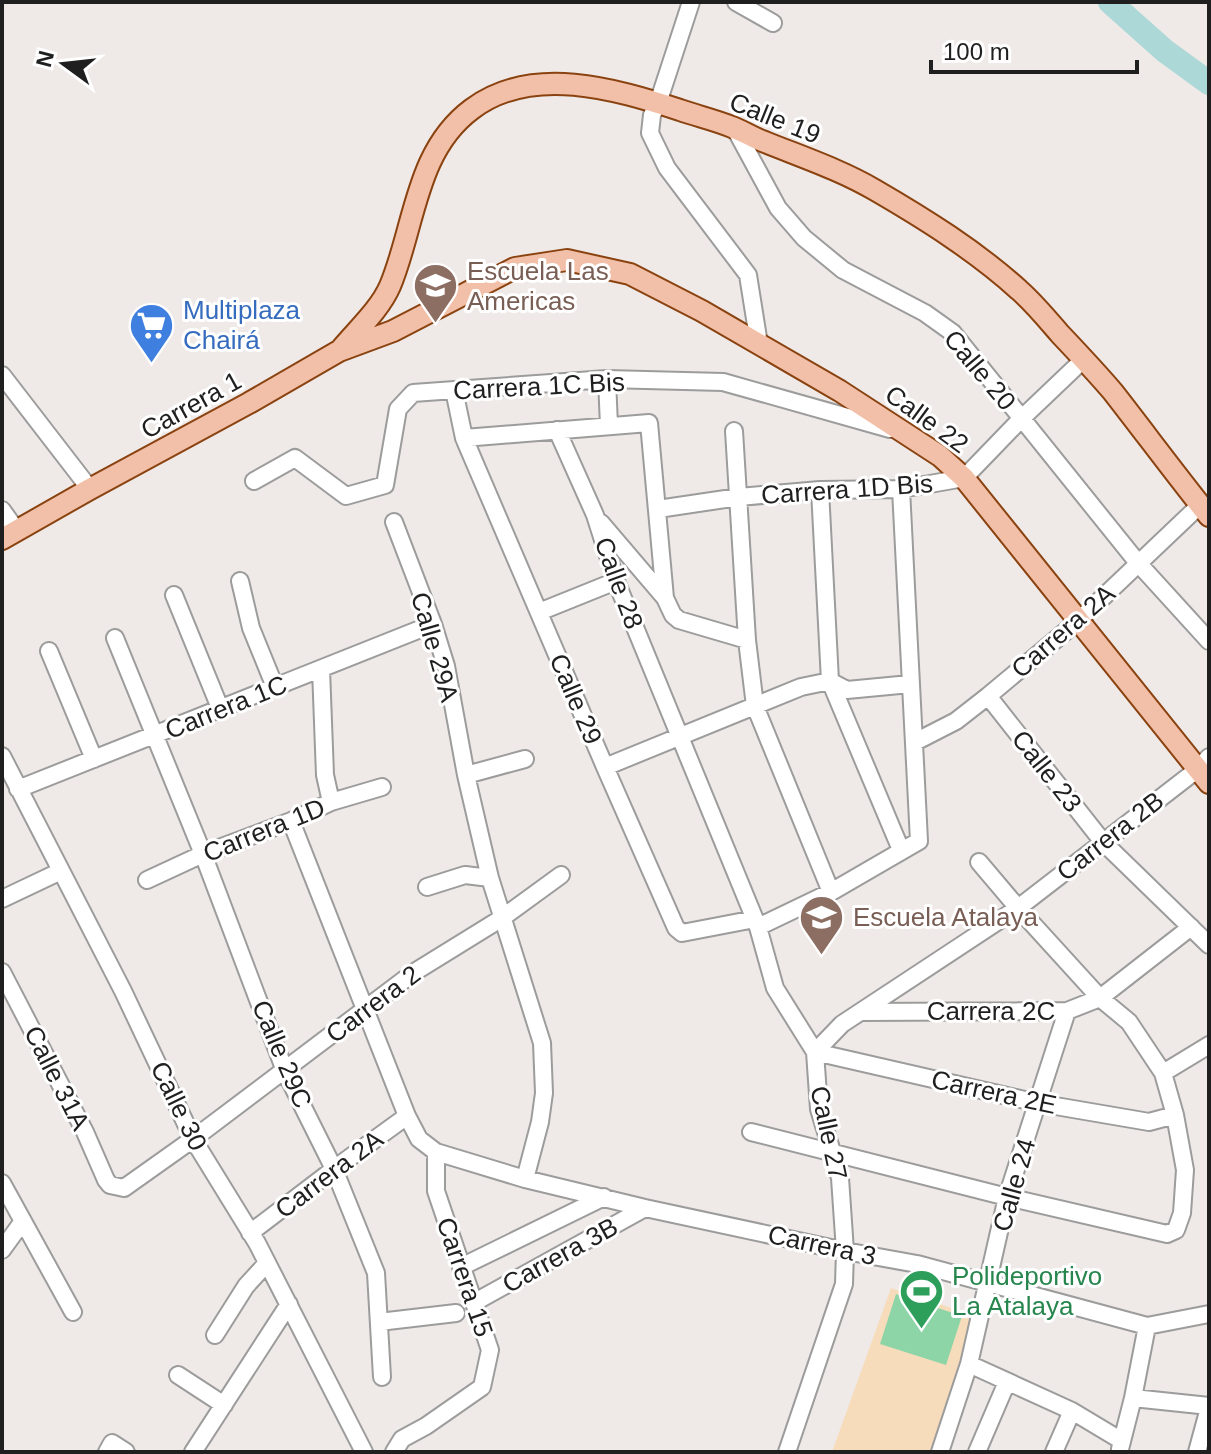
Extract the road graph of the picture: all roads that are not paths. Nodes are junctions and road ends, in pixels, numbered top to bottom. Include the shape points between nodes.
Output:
1 (691, 2) edge
2 (736, 2) edge
3 (773, 23) dead end
4 (658, 103) junction
5 (734, 127) junction
6 (759, 344) junction
7 (339, 351) junction
8 (1084, 359) junction
9 (2, 375) edge
10 (607, 379) junction
11 (454, 390) junction
12 (1021, 419) junction
13 (609, 426) junction
14 (557, 430) junction
15 (734, 431) dead end
16 (909, 435) junction
17 (464, 438) junction
18 (964, 478) junction
19 (254, 481) dead end
20 (90, 489) junction
21 (901, 489) junction
22 (820, 490) junction
23 (739, 497) junction
24 (658, 509) junction
25 (2, 510) edge
26 (1204, 510) edge
27 (595, 515) junction
28 (394, 522) dead end
29 (9, 535) edge
30 (1138, 563) junction
31 (240, 581) dead end
32 (616, 581) junction
33 (174, 595) dead end
34 (665, 598) junction
35 (539, 612) junction
36 (1078, 621) junction
37 (433, 624) junction
38 (115, 638) dead end
39 (747, 640) junction
40 (1209, 641) edge
41 (49, 651) dead end
42 (321, 669) junction
43 (830, 681) junction
44 (910, 684) junction
45 (275, 687) junction
46 (988, 696) junction
47 (755, 706) junction
48 (220, 708) junction
49 (155, 736) junction
50 (680, 737) junction
51 (915, 742) junction
52 (2, 756) edge
53 (94, 759) junction
54 (525, 759) dead end
55 (605, 767) junction
56 (1205, 770) edge
57 (466, 775) junction
58 (382, 787) dead end
59 (18, 789) junction
60 (331, 802) junction
61 (291, 821) junction
62 (1103, 842) junction
63 (901, 850) junction
64 (203, 854) junction
65 (979, 862) dead end
66 (61, 871) junction
67 (561, 875) dead end
68 (490, 878) junction
69 (147, 880) dead end
70 (427, 887) dead end
71 (831, 892) junction
72 (2, 899) edge
73 (1018, 908) junction
74 (502, 918) junction
75 (756, 923) junction
76 (1191, 927) junction
77 (1209, 945) edge
78 (2, 972) edge
79 (1100, 998) junction
80 (364, 1010) junction
81 (1067, 1011) junction
82 (860, 1012) junction
83 (1209, 1045) edge
84 (815, 1052) junction
85 (285, 1071) junction
86 (1163, 1073) junction
87 (1038, 1103) junction
88 (1175, 1115) junction
89 (407, 1116) junction
90 (751, 1132) dead end
91 (193, 1139) junction
92 (436, 1152) junction
93 (833, 1152) junction
94 (334, 1169) junction
95 (525, 1179) junction
96 (2, 1183) edge
97 (110, 1185) joint
98 (604, 1197) junction
99 (1007, 1197) junction
100 (645, 1208) junction
101 (23, 1221) junction
102 (250, 1233) junction
103 (2, 1250) edge
104 (845, 1251) junction
105 (267, 1263) junction
106 (461, 1267) junction
107 (989, 1284) junction
108 (475, 1302) junction
109 (289, 1304) junction
110 (73, 1312) dead end
111 (456, 1313) dead end
112 (1209, 1314) edge
113 (379, 1322) junction
114 (1147, 1326) junction
115 (215, 1335) dead end
116 (969, 1364) junction
117 (178, 1375) dead end
118 (382, 1377) dead end
119 (1007, 1382) junction
120 (1133, 1398) junction
121 (224, 1405) junction
122 (1209, 1407) edge
123 (1072, 1411) junction
124 (1120, 1447) edge
125 (193, 1452) edge
126 (364, 1452) edge
127 (394, 1452) edge
128 (787, 1452) edge
129 (940, 1452) edge
130 (977, 1452) edge
131 (1054, 1452) edge
132 (1197, 1452) edge

1 - 4 street
2 - 3 street
4 - 5 main road, Calle 19
4 - 6 street via 650,133 667,168 748,275
4 - 7 main road, Calle 19 via 602,89 540,84 493,95 471,109 435,150 389,290
5 - 8 main road, Calle 19 via 873,189 965,247 1021,291
5 - 12 street, Calle 20 via 778,208 804,238 843,270 953,333
6 - 7 main road, Carrera 1 via 630,274 567,260 515,268 393,331
6 - 16 main road, Calle 22
7 - 20 main road, Carrera 1
8 - 12 street, Carrera 1D Bis
8 - 26 main road, Calle 19
9 - 20 street
10 - 11 street, Carrera 1C Bis
10 - 13 street
10 - 16 street, Carrera 1C Bis via 723,382
11 - 17 street, Calle 29
11 - 19 street, Carrera 1C Bis via 413,393 398,409 385,485 346,496 295,458
12 - 18 street, Carrera 1D Bis
12 - 30 street, Calle 20
13 - 14 street
13 - 24 street via 649,423
14 - 17 street
14 - 27 street, Calle 28
15 - 23 street
16 - 18 main road, Calle 22
17 - 35 street, Calle 29
18 - 21 street, Carrera 1D Bis
18 - 36 main road, Calle 22
20 - 29 main road, Carrera 1
21 - 22 street, Carrera 1D Bis
21 - 44 street
22 - 23 street, Carrera 1D Bis
22 - 43 street
23 - 24 street, Carrera 1D Bis
23 - 39 street
24 - 34 street
25 - 29 street
26 - 30 street, Carrera 2A
27 - 32 street, Calle 28
27 - 34 street
28 - 37 street, Calle 29A
30 - 36 street, Carrera 2A
30 - 40 street, Calle 20
31 - 45 street via 251,628
32 - 35 street
32 - 50 street, Calle 28
33 - 48 street
34 - 39 street via 679,620
35 - 55 street, Calle 29
36 - 46 street, Carrera 2A
36 - 56 main road, Calle 22
37 - 42 street, Carrera 1C
37 - 57 street, Calle 29A
38 - 49 street
39 - 47 street
41 - 53 street
42 - 45 street, Carrera 1C
42 - 60 street
43 - 44 street via 847,690
43 - 47 street
43 - 63 street
44 - 51 street
45 - 48 street, Carrera 1C
46 - 51 street, Carrera 2A via 956,721
46 - 62 street, Calle 23
47 - 50 street
47 - 71 street
48 - 49 street, Carrera 1C
49 - 53 street, Carrera 1C
49 - 64 street, Calle 29C
50 - 55 street
50 - 75 street, Calle 27
51 - 63 street via 919,841
52 - 59 street, Calle 30
53 - 59 street, Carrera 1C
54 - 57 street
55 - 75 street, Calle 29 via 676,928 682,933
56 - 62 street, Carrera 2B
57 - 68 street, Calle 29A
58 - 60 street, Carrera 1D
59 - 66 street, Calle 30
60 - 61 street, Carrera 1D
61 - 64 street, Carrera 1D
61 - 80 street
62 - 73 street, Carrera 2B
62 - 76 street, Calle 23
63 - 71 street
64 - 69 street, Carrera 1D
64 - 85 street, Calle 29C
65 - 73 street
66 - 72 street
66 - 91 street, Calle 30
67 - 74 street, Carrera 2
68 - 70 street via 465,875
68 - 74 street, Calle 29A
71 - 75 street
73 - 79 street
73 - 82 street, Carrera 2B
74 - 80 street, Carrera 2
74 - 95 street via 542,1043 544,1093
75 - 84 street, Calle 27 via 775,988
76 - 77 street, Calle 23
76 - 79 street, Carrera 2C
78 - 97 street, Calle 31A
79 - 81 street, Carrera 2C
79 - 86 street via 1129,1022
80 - 85 street, Carrera 2
80 - 89 street
81 - 82 street, Carrera 2C
81 - 87 street, Calle 24
82 - 84 street, Carrera 2B
83 - 86 street
84 - 87 street, Carrera 2E
84 - 93 street, Calle 27 via 819,1109
85 - 91 street, Carrera 2
85 - 94 street, Calle 29C
86 - 88 street
87 - 88 street, Carrera 2E via 1149,1122
87 - 99 street, Calle 24
88 - 99 street via 1185,1170 1176,1230 1167,1234
89 - 92 street via 419,1139
89 - 94 street, Carrera 2A
90 - 93 street
91 - 97 street, Carrera 2 via 124,1188
91 - 102 street, Calle 30
92 - 95 street, Carrera 3
92 - 106 street, Carrera 15 via 436,1191
93 - 99 street
93 - 104 street, Calle 27
94 - 102 street, Carrera 2A
94 - 113 street, Calle 29C via 376,1273
95 - 98 street, Carrera 3
96 - 101 street
98 - 100 street, Carrera 3
98 - 106 street
99 - 107 street, Calle 24
100 - 104 street, Carrera 3
100 - 108 street, Carrera 3B
101 - 103 street
101 - 110 street
102 - 105 street, Calle 30
104 - 107 street, Carrera 3
104 - 128 street, Calle 27 via 844,1284
105 - 109 street, Calle 30
105 - 115 street
106 - 108 street, Carrera 15
107 - 114 street, Carrera 3
107 - 116 street, Calle 24
108 - 127 street, Carrera 15 via 490,1350 482,1387 402,1439
109 - 121 street
109 - 126 street, Calle 30
111 - 113 street
112 - 114 street, Carrera 3
113 - 118 street, Calle 29C
114 - 120 street
116 - 119 street
116 - 129 street, Calle 24
117 - 121 street
119 - 123 street
119 - 130 street
120 - 122 street
120 - 124 street
121 - 125 street
122 - 132 street
123 - 124 street
123 - 131 street

